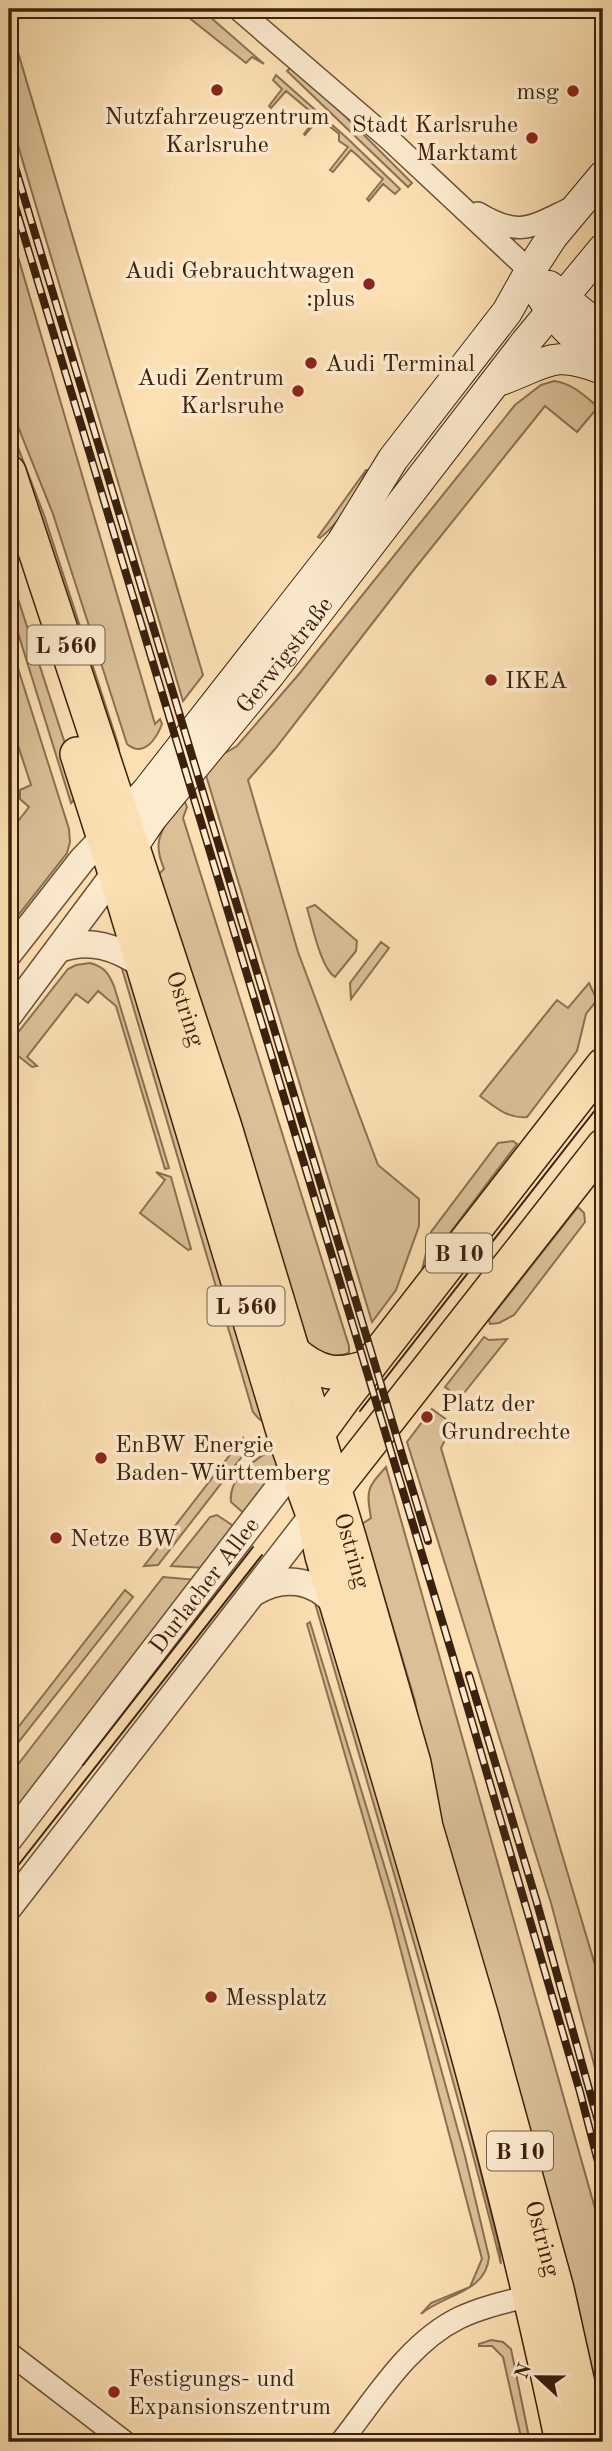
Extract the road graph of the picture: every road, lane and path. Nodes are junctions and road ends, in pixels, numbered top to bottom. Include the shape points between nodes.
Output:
1 (238, 9) edge
2 (603, 176) edge
3 (455, 199) junction
4 (576, 205) junction
5 (603, 250) edge
6 (530, 271) junction
7 (557, 304) junction
8 (603, 330) edge
9 (603, 362) edge
10 (603, 369) edge
11 (497, 381) junction
12 (9, 472) edge
13 (9, 542) edge
14 (120, 833) junction
15 (116, 873) junction
16 (59, 949) junction
17 (9, 953) edge
18 (143, 965) junction
19 (9, 1015) edge
20 (603, 1065) edge
21 (603, 1146) edge
22 (293, 1353) junction
23 (369, 1366) junction
24 (318, 1434) junction
25 (296, 1465) junction
26 (334, 1489) junction
27 (313, 1515) junction
28 (253, 1593) junction
29 (337, 1605) junction
30 (9, 1839) edge
31 (9, 1907) edge
32 (543, 2293) junction
33 (9, 2353) edge
34 (125, 2442) edge
35 (341, 2442) edge
36 (562, 2442) edge
37 (591, 2442) edge

1 - 3 street
2 - 4 main road, Gerwigstraße
3 - 4 street via 518,229
3 - 6 street
4 - 6 main road, Gerwigstraße
5 - 7 main road, Gerwigstraße
6 - 7 main road
6 - 14 main road, Gerwigstraße via 508,312 393,458 342,542
7 - 8 main road
7 - 9 main road
7 - 11 main road, Gerwigstraße
10 - 11 main road via 556,358
11 - 14 main road, Gerwigstraße via 151,819
12 - 14 main road, Ostring / L 560
13 - 14 main road, Ostring / L 560
14 - 15 main road, Ostring / L 560
14 - 17 street, Gerwigstraße via 82,860
14 - 22 main road, Ostring / L 560 via 225,1127
15 - 16 street
15 - 18 main road, Ostring / L 560
16 - 18 street via 96,944 121,951
16 - 19 street
18 - 25 main road, Ostring / L 560
20 - 23 main road, Durlacher Allee / B 10
21 - 26 main road, Durlacher Allee / B 10
22 - 23 main road via 312,1367 330,1372 344,1374
22 - 24 main road, Ostring / L 560
23 - 24 main road, Durlacher Allee / B 10
24 - 25 main road, Durlacher Allee / B 10
24 - 26 main road, Ostring
25 - 27 main road, Ostring / B 10
25 - 30 street, Durlacher Allee
26 - 27 main road, Durlacher Allee
26 - 32 main road, Ostring / B 10 via 481,2014
27 - 28 street, Durlacher Allee
27 - 29 main road, Ostring / B 10
28 - 29 street via 293,1581 314,1586
28 - 31 street, Durlacher Allee
29 - 32 main road, Ostring / B 10 via 464,2043
32 - 35 street via 461,2317 437,2331 407,2358
32 - 36 main road, Ostring / B 10
32 - 37 main road, Ostring / B 10
33 - 34 street

